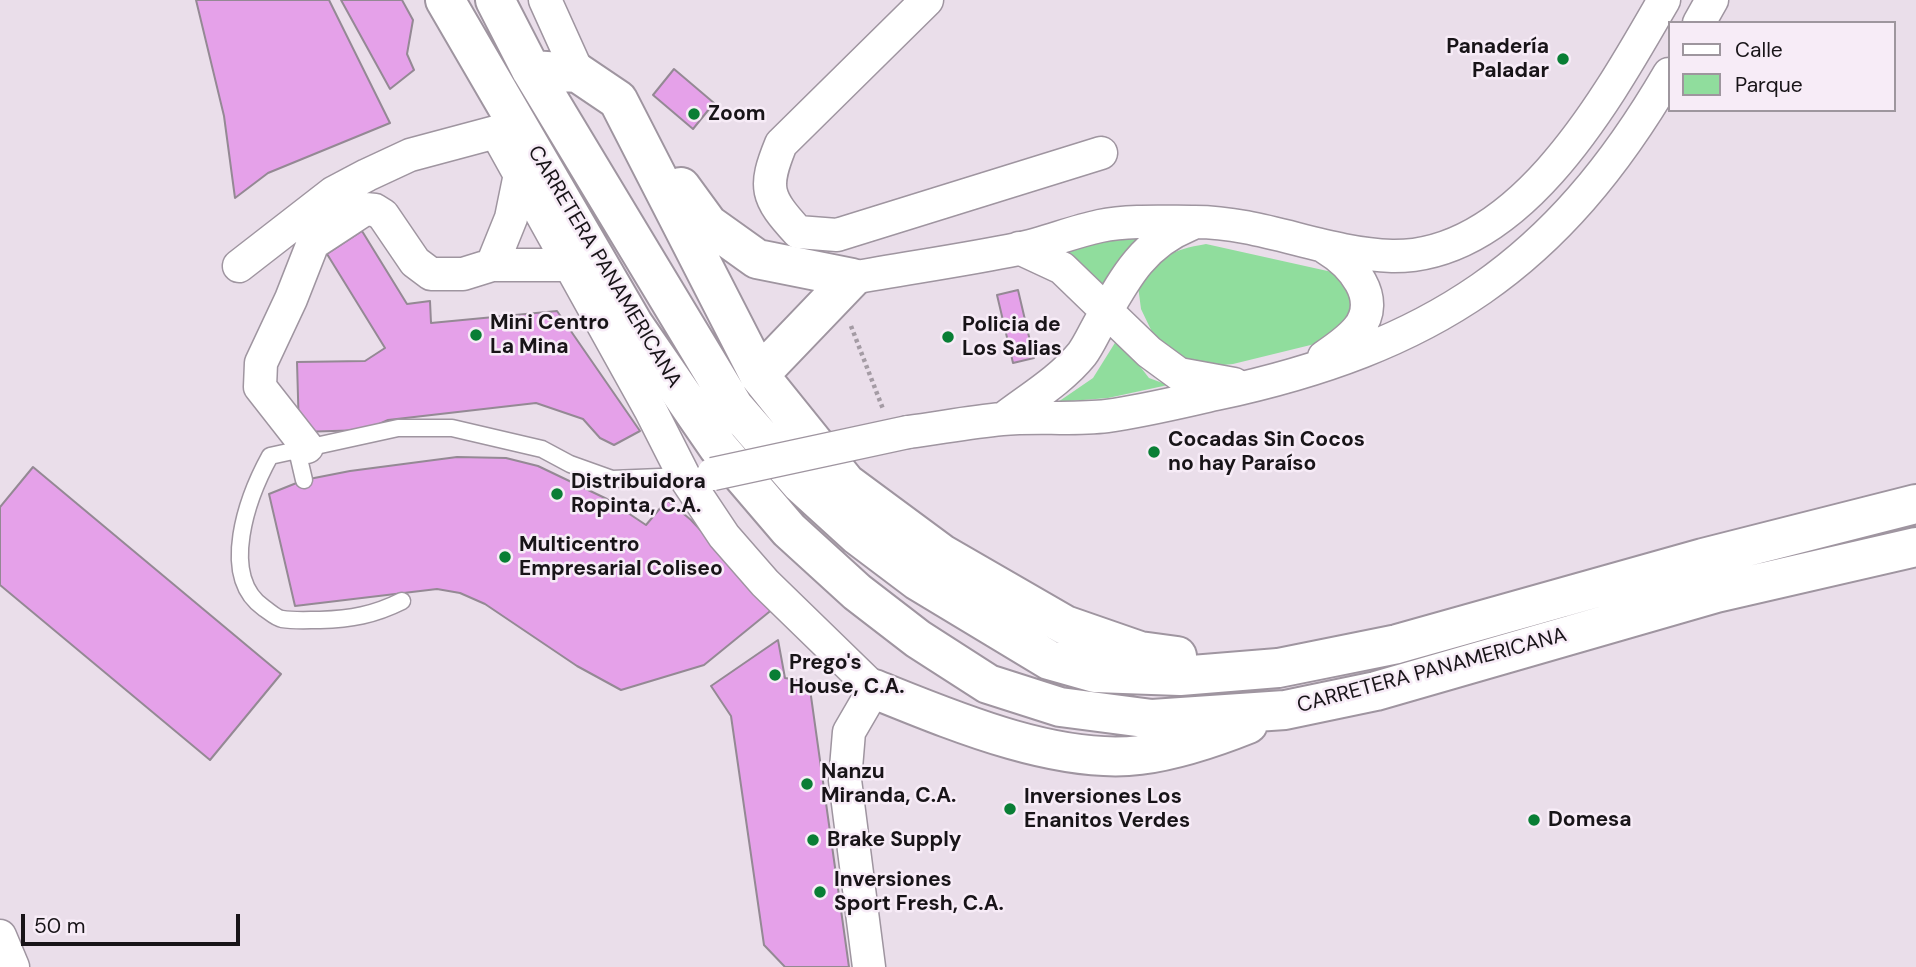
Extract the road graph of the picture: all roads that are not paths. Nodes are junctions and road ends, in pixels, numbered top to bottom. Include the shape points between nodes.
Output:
1 (439, 0) edge
2 (445, 0) edge
3 (495, 0) edge
4 (545, 0) edge
5 (927, 0) edge
6 (1664, 0) edge
7 (1712, 0) edge
8 (1700, 21) edge
9 (531, 70) junction
10 (578, 73) junction
11 (1668, 76) edge
12 (618, 100) junction
13 (496, 132) junction
14 (1101, 153) dead end
15 (520, 174) junction
16 (1198, 222) junction
17 (1019, 248) junction
18 (1326, 248) junction
19 (492, 265) junction
20 (570, 265) junction
21 (239, 266) dead end
22 (845, 286) junction
23 (1107, 310) junction
24 (759, 375) junction
25 (1301, 375) junction
26 (1249, 387) junction
27 (1003, 419) junction
28 (302, 448) junction
29 (698, 475) junction
30 (304, 480) dead end
31 (1916, 504) edge
32 (1916, 547) edge
33 (402, 601) dead end
34 (1278, 668) junction
35 (874, 689) junction
36 (1285, 710) junction
37 (0, 936) edge
38 (12, 967) edge
39 (869, 967) edge

1 - 13 main road
2 - 36 main road, CARRETERA PANAMERICANA via 634,324 718,447 789,530 857,592 988,684 1060,707 1152,719
3 - 9 main road, CARRETERA PANAMERICANA
4 - 10 street
5 - 14 street via 781,144 769,174 774,205 798,232 837,235
6 - 18 street via 1611,90 1515,209 1477,234 1437,250 1394,256
7 - 8 street
9 - 10 main road
9 - 34 main road, CARRETERA PANAMERICANA via 734,407 800,484 857,535 929,588 1049,660 1095,673 1180,676
10 - 12 main road
11 - 25 street via 1646,114 1580,199 1542,242 1503,275 1414,331
12 - 22 main road via 708,224 757,259
12 - 24 main road
13 - 15 street
13 - 21 street via 410,155 332,193
15 - 19 street
15 - 20 street
16 - 17 street via 1102,226
16 - 18 street via 1260,230
16 - 23 street via 1144,253
17 - 22 street
17 - 23 street via 1062,268
18 - 25 street via 1346,260 1361,280 1367,307 1360,327
19 - 20 street
19 - 28 street via 463,274 431,274 415,262 375,210 365,209 313,243 261,363 260,387
20 - 29 street
22 - 24 main road
23 - 26 street via 1179,374
23 - 27 street via 1082,354
24 - 34 main road via 846,483 942,554 1065,625 1140,652
25 - 26 street
26 - 27 street via 1107,416
27 - 29 street, bridge via 901,434
28 - 29 lane via 398,428 452,428 542,449 612,479
28 - 30 lane
28 - 33 lane via 270,456 251,491 241,570 253,600 280,619 306,620 369,616
29 - 35 street via 724,536 765,583
31 - 34 main road, CARRETERA PANAMERICANA via 1397,644
32 - 36 main road, CARRETERA PANAMERICANA via 1716,593 1376,691
35 - 36 main road via 1056,752 1139,755 1203,742
35 - 39 street via 849,732 845,780
37 - 38 street

